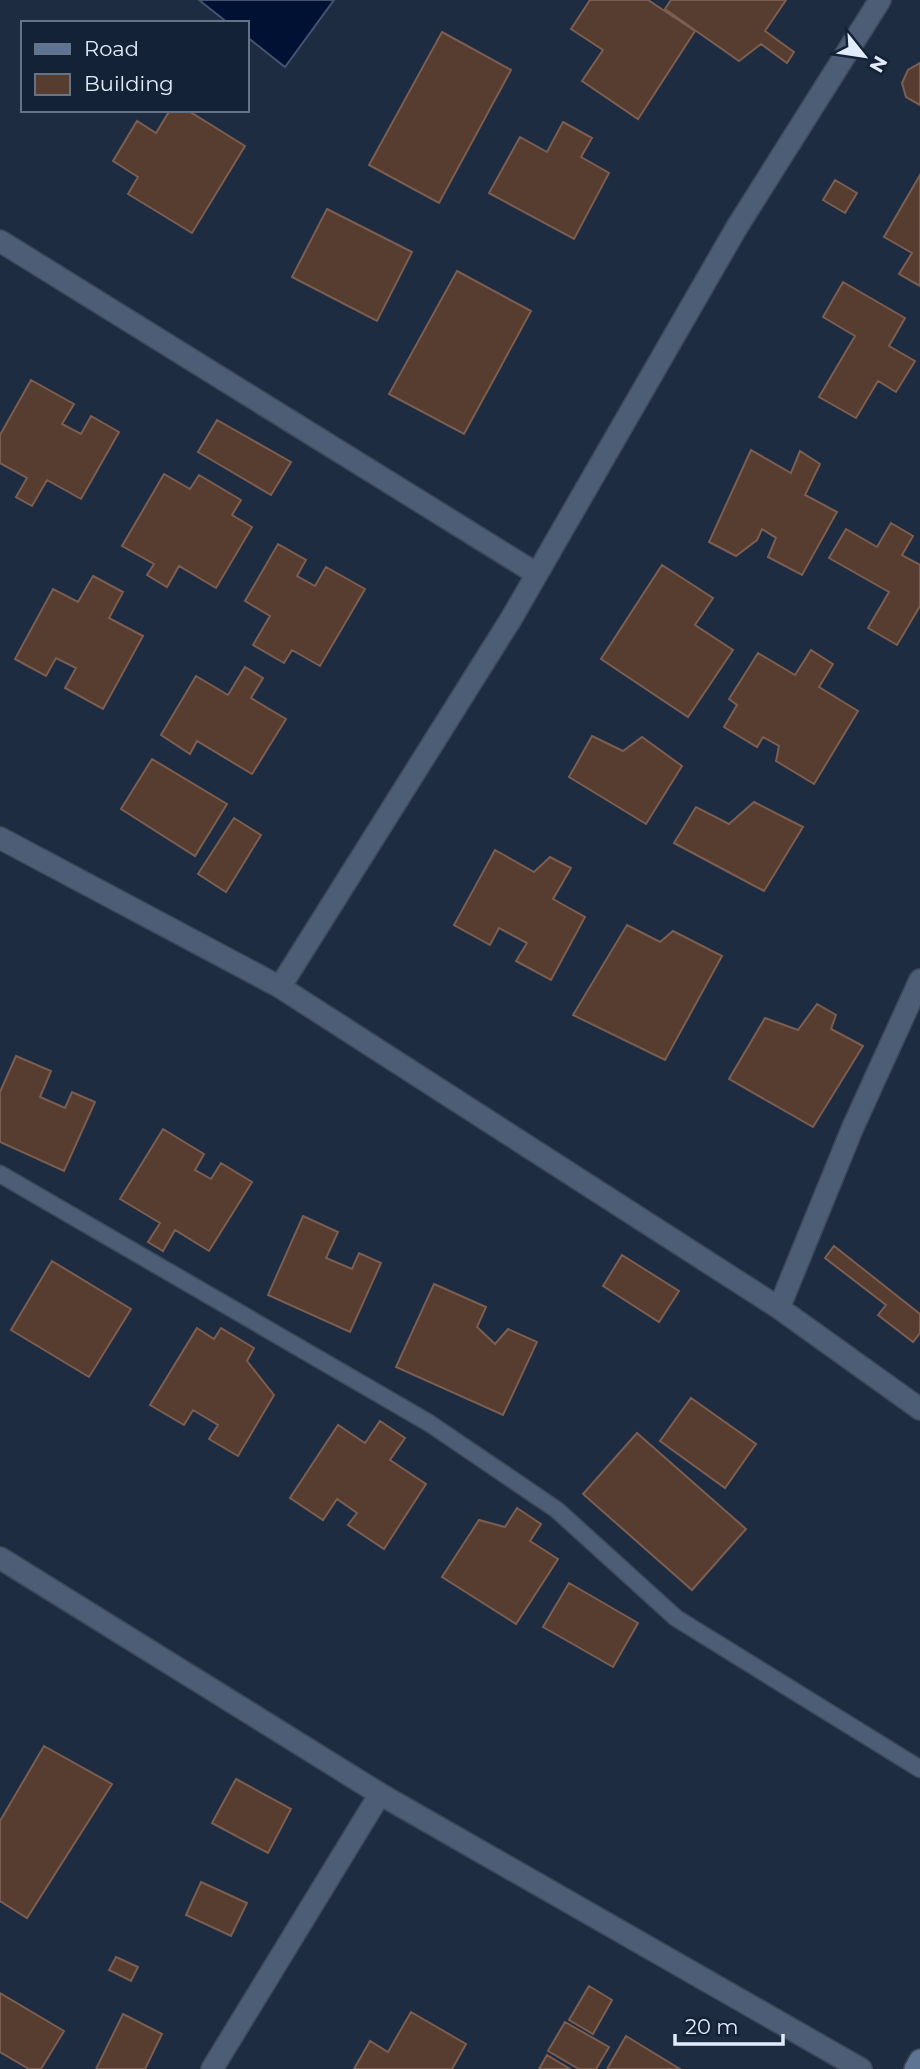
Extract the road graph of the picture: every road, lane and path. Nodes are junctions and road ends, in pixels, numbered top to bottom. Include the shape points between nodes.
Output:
1 (880, 0) edge
2 (0, 241) edge
3 (537, 574) junction
4 (0, 838) edge
5 (920, 980) edge
6 (280, 987) junction
7 (0, 1174) edge
8 (779, 1308) junction
9 (920, 1409) edge
10 (0, 1558) edge
11 (920, 1769) edge
12 (380, 1794) junction
13 (920, 2060) edge
14 (212, 2069) edge
15 (861, 2069) edge
16 (915, 2069) edge

1 - 3 street via 737,228
2 - 3 street
3 - 6 street
4 - 6 street
5 - 8 street
6 - 8 street
7 - 11 lane via 429,1423 557,1510 676,1618
8 - 9 street
10 - 12 street
12 - 14 street
12 - 15 street
13 - 16 street

